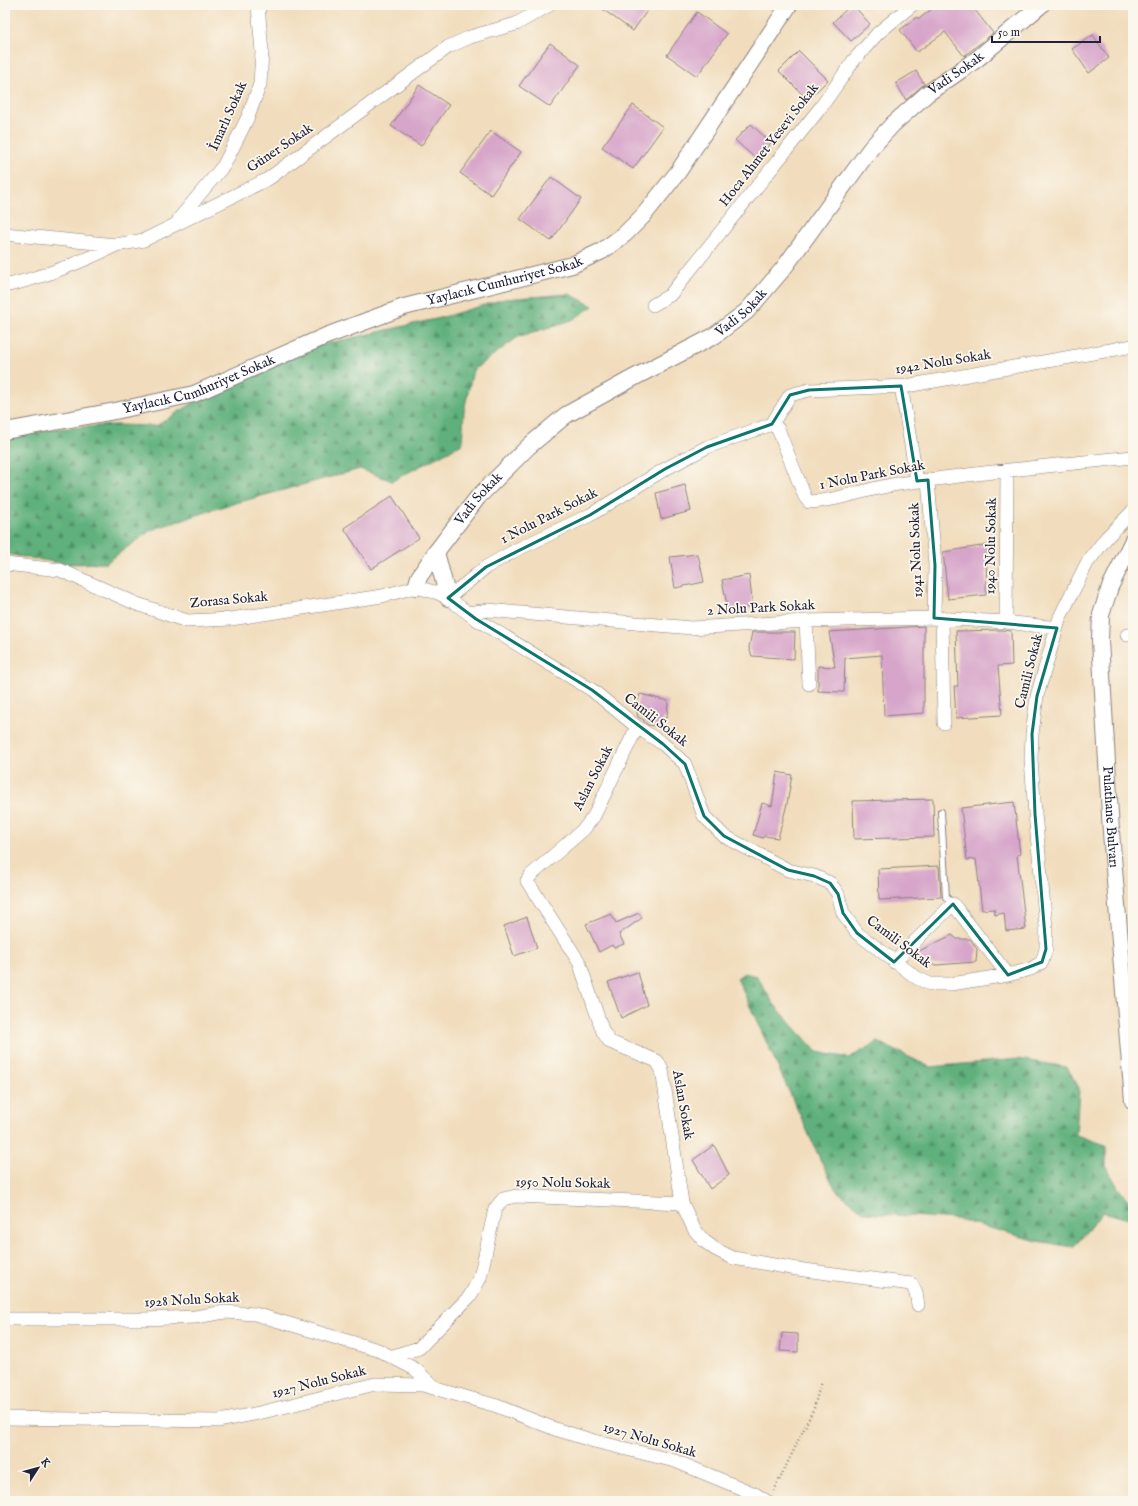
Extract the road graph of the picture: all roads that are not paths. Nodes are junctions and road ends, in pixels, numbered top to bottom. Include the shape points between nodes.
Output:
1 (258, 5) edge
2 (549, 5) edge
3 (789, 5) edge
4 (912, 5) edge
5 (1041, 5) edge
6 (175, 223) junction
7 (5, 234) edge
8 (116, 245) junction
9 (5, 286) edge
10 (653, 305) dead end
11 (1133, 346) edge
12 (901, 386) junction
13 (772, 424) junction
14 (5, 431) edge
15 (1133, 457) edge
16 (1007, 470) junction
17 (923, 481) junction
18 (1133, 511) edge
19 (1133, 540) edge
20 (436, 552) junction
21 (5, 564) edge
22 (416, 587) junction
23 (448, 598) junction
24 (468, 613) junction
25 (938, 619) junction
26 (806, 621) junction
27 (1006, 622) junction
28 (1057, 628) junction
29 (809, 684) dead end
30 (944, 723) dead end
31 (638, 727) junction
32 (941, 812) dead end
33 (953, 904) junction
34 (894, 962) junction
35 (1008, 975) junction
36 (1133, 1101) edge
37 (682, 1203) junction
38 (918, 1305) dead end
39 (5, 1319) edge
40 (393, 1356) junction
41 (435, 1388) junction
42 (5, 1418) edge
43 (768, 1498) edge

1 - 6 street, İmarlı Sokak via 262,52 260,84 248,117 224,164
2 - 6 street, Güner Sokak via 516,24 470,37 448,47 268,179
3 - 14 street, Yaylacık Cumhuriyet Sokak via 678,172 625,234 602,251 572,265 404,307 326,336 194,394
4 - 10 street, Hoca Ahmet Yesevi Sokak via 878,33 854,60 821,107 670,294
5 - 20 street, Vadi Sokak via 977,59 928,93 893,124 872,148 783,269 747,310 714,336 566,415 529,446 478,497
6 - 8 street, Güner Sokak via 144,240
7 - 8 street, Güner Sokak
8 - 9 street via 73,265
11 - 12 street, 1942 Nolu Sokak
12 - 13 street, 1942 Nolu Sokak via 809,390 796,393 790,395
12 - 17 street, 1941 Nolu Sokak
13 - 17 street, 1 Nolu Park Sokak via 778,429 804,497 809,502 824,502 896,484
13 - 23 street, 1 Nolu Park Sokak via 707,447 665,469 590,515 486,567
15 - 16 street, 1 Nolu Park Sokak
16 - 17 street, 1 Nolu Park Sokak
16 - 27 street, 1940 Nolu Sokak
17 - 25 street, 1941 Nolu Sokak via 935,565
18 - 28 street, Camili Sokak via 1107,537 1087,563
19 - 36 street, Pulathane Bulvarı via 1110,587 1100,615 1111,832
20 - 22 street, Vadi Sokak via 419,577
20 - 23 street
21 - 22 street, Zorasa Sokak via 60,570 137,604 186,621 231,619 382,596
22 - 23 street, Camili Sokak
23 - 24 street, Camili Sokak
24 - 26 street, 2 Nolu Park Sokak via 489,610 692,628
24 - 31 street, Camili Sokak via 592,690
25 - 26 street, 2 Nolu Park Sokak
25 - 27 street, 2 Nolu Park Sokak
25 - 30 street, 1941 Nolu Sokak
26 - 29 street
27 - 28 street, 2 Nolu Park Sokak
28 - 35 street, Camili Sokak via 1037,696 1031,759 1046,950 1042,962 1031,969
31 - 34 street, Camili Sokak via 663,744 685,764 704,816 724,836 788,870 830,883 838,894 843,913 857,933
31 - 37 street, Aslan Sokak via 594,816 584,829 527,881 579,962 602,1032 610,1042 657,1061 660,1066
32 - 33 lane via 946,897
33 - 34 street
33 - 35 street
34 - 35 street, Camili Sokak via 930,984 951,984
37 - 38 street, Aslan Sokak via 694,1229 704,1241 733,1258 912,1284
37 - 40 street, 1950 Nolu Sokak via 516,1196 503,1199 495,1209 480,1278 470,1296 419,1348
39 - 40 street, 1928 Nolu Sokak via 144,1320 237,1312 255,1314
40 - 41 street, 1928 Nolu Sokak via 415,1369
41 - 42 street, 1927 Nolu Sokak via 423,1385 375,1384 219,1421
41 - 43 street, 1927 Nolu Sokak via 497,1406 587,1439 675,1461

